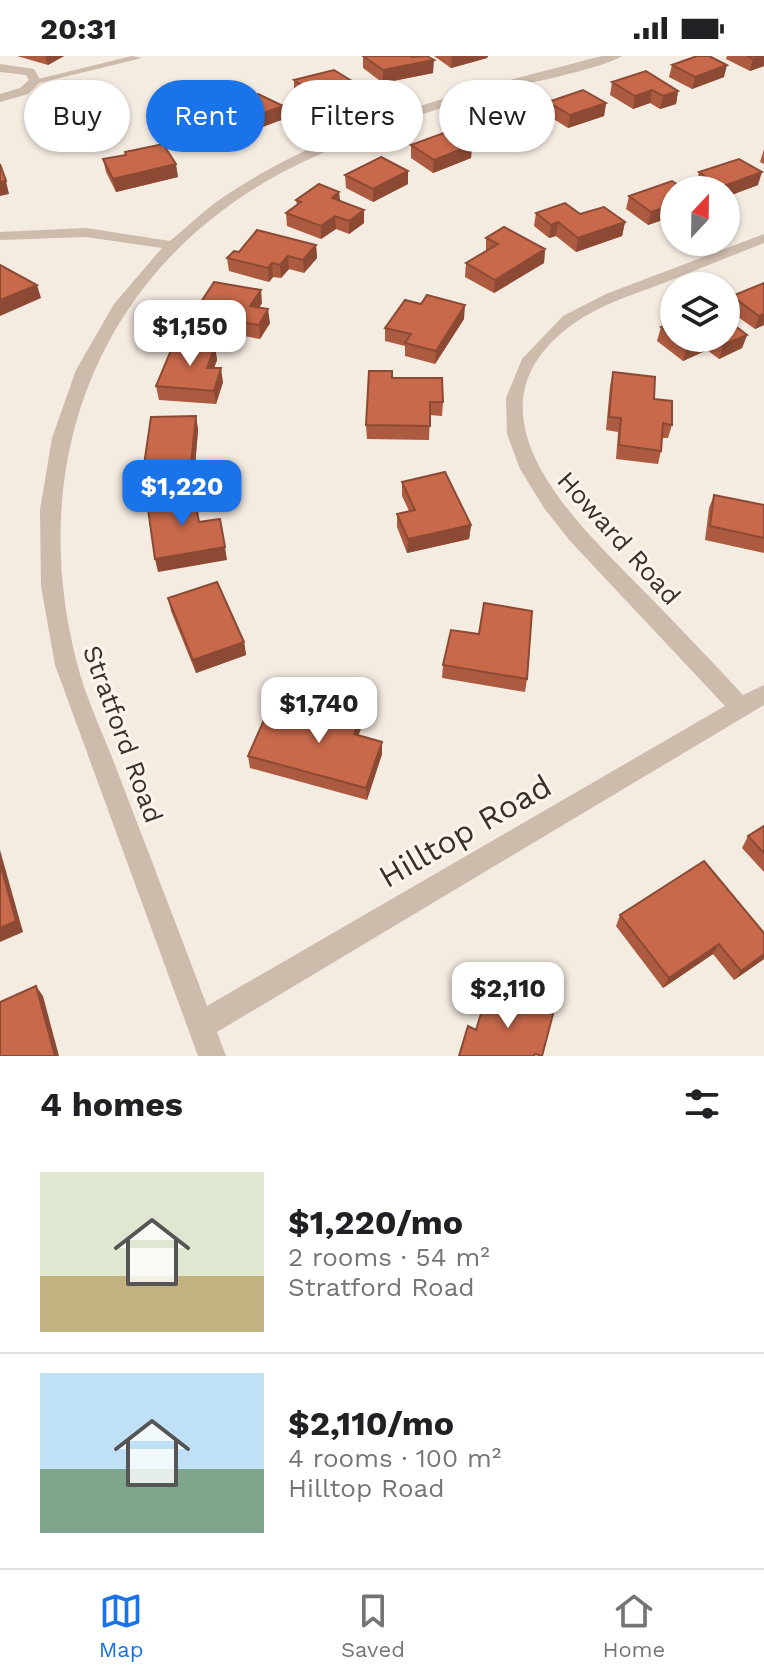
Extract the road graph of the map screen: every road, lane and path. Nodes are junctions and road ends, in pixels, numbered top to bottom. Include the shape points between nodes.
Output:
1 (616, 56) edge
2 (137, 58) dead end
3 (0, 68) edge
4 (34, 80) edge
5 (39, 80) edge
6 (24, 91) edge
7 (0, 98) edge
8 (0, 236) edge
9 (764, 238) edge
10 (172, 246) junction
11 (764, 694) edge
12 (741, 708) junction
13 (200, 1026) junction
14 (212, 1056) edge

1 - 10 street, Stratford Road via 398,119 329,145 241,191
2 - 5 lane
3 - 4 street via 23,69
6 - 7 street
8 - 10 street via 77,229
9 - 12 street, Howard Road via 591,306 559,327 524,372 515,415 530,476 555,513
10 - 13 street, Stratford Road via 110,318 81,370 51,486 47,558 56,628 72,679
11 - 12 street, Hilltop Road
12 - 13 street, Hilltop Road
13 - 14 street, Stratford Road

